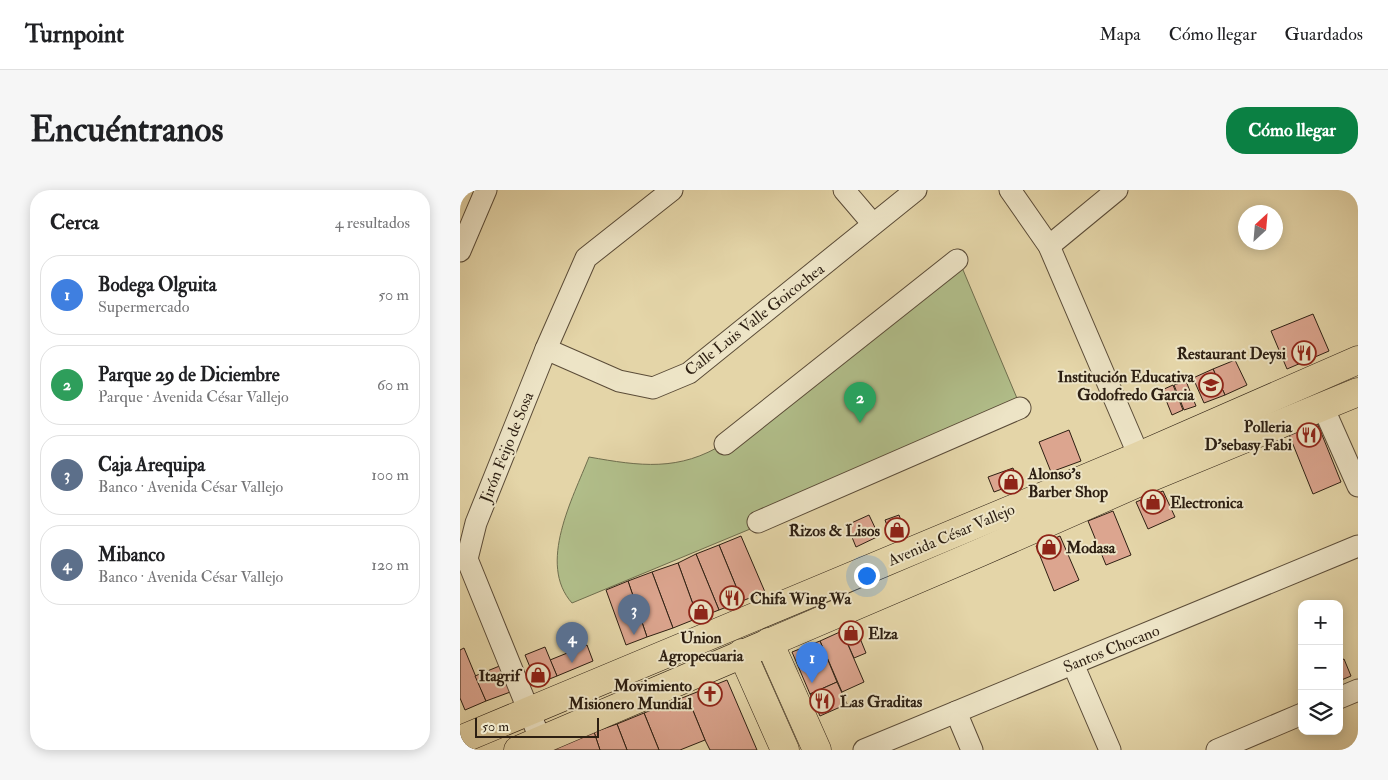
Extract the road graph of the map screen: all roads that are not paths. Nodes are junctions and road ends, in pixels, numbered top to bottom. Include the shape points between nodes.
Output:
1 (672, 190) edge
2 (844, 190) edge
3 (916, 190) edge
4 (1010, 190) edge
5 (1117, 190) edge
6 (475, 198) edge
7 (874, 224) junction
8 (1049, 246) junction
9 (460, 251) edge
10 (957, 260) dead end
11 (546, 349) junction
12 (1358, 360) edge
13 (1358, 392) edge
14 (1323, 407) junction
15 (1020, 408) dead end
16 (724, 444) dead end
17 (1144, 467) junction
18 (1358, 486) edge
19 (758, 522) dead end
20 (1358, 546) edge
21 (756, 616) junction
22 (730, 627) junction
23 (769, 642) junction
24 (742, 653) junction
25 (1073, 664) junction
26 (1358, 690) edge
27 (1343, 696) edge
28 (530, 710) junction
29 (956, 712) junction
30 (1298, 716) edge
31 (460, 740) edge
32 (530, 746) edge
33 (785, 750) edge
34 (817, 750) edge
35 (864, 750) edge
36 (972, 750) edge
37 (1110, 750) edge
38 (1217, 750) edge

1 - 11 street, Jirón Feijo de Sosa via 586,258
2 - 7 street
3 - 7 street, Calle Luis Valle Goicochea
4 - 8 street
5 - 8 street
6 - 9 street
7 - 11 street, Calle Luis Valle Goicochea via 690,373 654,388 619,381
8 - 17 street
10 - 16 street
11 - 28 street, Jirón Feijo de Sosa via 476,523 467,559
12 - 17 main road, Avenida César Vallejo
13 - 14 main road, Avenida César Vallejo
14 - 17 main road, Avenida César Vallejo
14 - 18 street
15 - 19 street
17 - 21 main road, Avenida César Vallejo
17 - 23 main road, Avenida César Vallejo via 980,553
20 - 25 street, Santos Chocano
21 - 22 main road, Avenida César Vallejo
21 - 23 street
22 - 24 street
22 - 28 main road, Avenida César Vallejo
23 - 24 main road, Avenida César Vallejo
23 - 34 main road
24 - 32 main road, Avenida César Vallejo
24 - 33 main road
25 - 29 street, Santos Chocano
25 - 37 street
26 - 27 street
28 - 31 main road, Avenida César Vallejo
28 - 32 street, Jirón Feijo de Sosa
29 - 35 street, Santos Chocano
29 - 36 street
30 - 38 street

